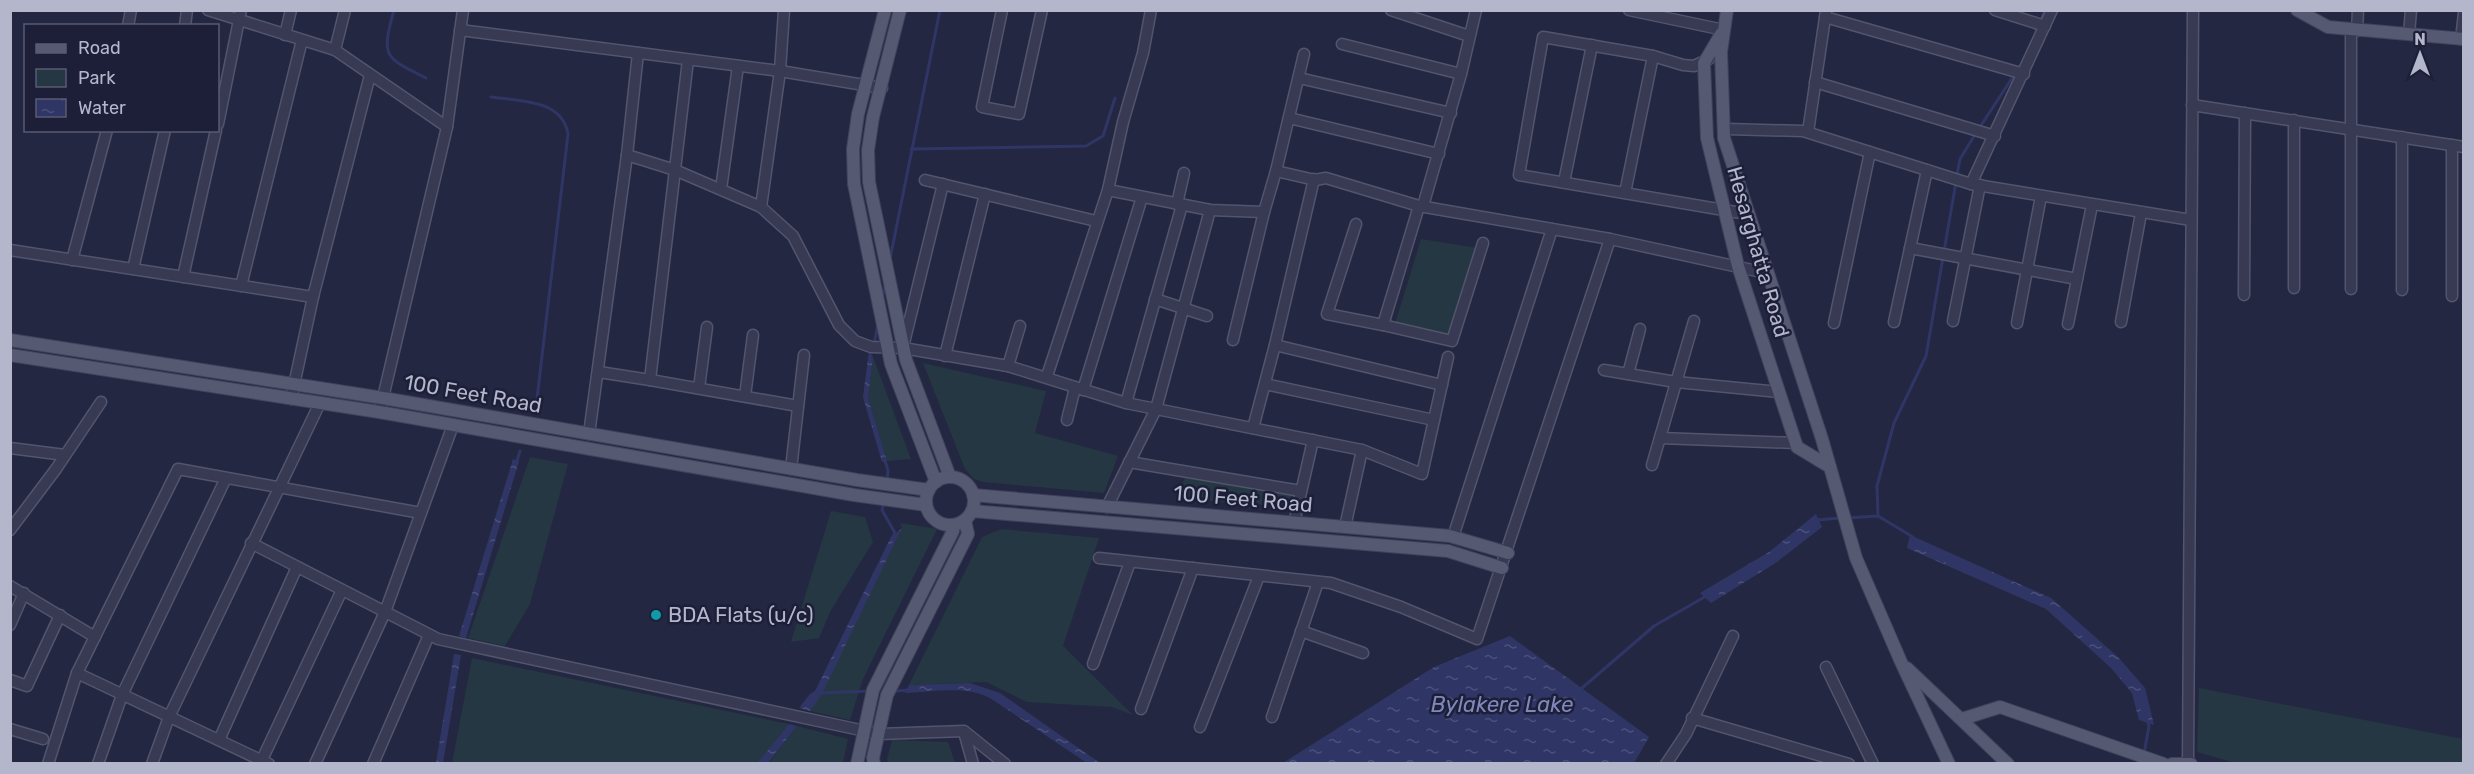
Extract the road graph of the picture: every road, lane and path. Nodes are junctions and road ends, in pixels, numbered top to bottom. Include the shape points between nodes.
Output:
1 (208, 10) edge
2 (291, 10) edge
3 (345, 10) edge
4 (463, 10) edge
5 (784, 10) edge
6 (885, 10) edge
7 (900, 10) edge
8 (1002, 10) edge
9 (1042, 10) edge
10 (1151, 10) edge
11 (1391, 10) edge
12 (1476, 10) edge
13 (1629, 10) edge
14 (1727, 10) edge
15 (1995, 10) edge
16 (2052, 10) edge
17 (2193, 10) edge
18 (2297, 10) edge
19 (2358, 10) edge
20 (2411, 10) edge
21 (2463, 12) edge
22 (1665, 14) edge
23 (1826, 14) edge
24 (240, 15) edge
25 (2045, 26) junction
26 (460, 30) junction
27 (1724, 30) junction
28 (2354, 31) junction
29 (2409, 33) junction
30 (285, 34) junction
31 (1469, 36) junction
32 (2462, 39) edge
33 (302, 40) junction
34 (1342, 44) dead end
35 (1592, 45) junction
36 (335, 50) junction
37 (1721, 52) junction
38 (638, 53) junction
39 (1304, 54) dead end
40 (1653, 56) junction
41 (688, 60) junction
42 (1704, 63) junction
43 (738, 66) junction
44 (780, 71) junction
45 (1461, 74) junction
46 (2024, 74) junction
47 (370, 75) junction
48 (1299, 78) junction
49 (1815, 82) junction
50 (867, 85) junction
51 (882, 88) junction
52 (2192, 105) junction
53 (1451, 113) junction
54 (2245, 113) junction
55 (1289, 118) junction
56 (219, 119) edge
57 (2294, 120) junction
58 (447, 127) junction
59 (1727, 129) dead end
60 (2351, 129) junction
61 (106, 132) edge
62 (165, 132) edge
63 (216, 132) edge
64 (1808, 132) junction
65 (1995, 136) junction
66 (2402, 137) junction
67 (2458, 146) edge
68 (1870, 152) junction
69 (1439, 154) junction
70 (627, 155) junction
71 (1927, 170) junction
72 (675, 171) junction
73 (1276, 171) junction
74 (1184, 174) dead end
75 (926, 180) dead end
76 (1314, 180) junction
77 (1564, 182) junction
78 (943, 184) junction
79 (1976, 185) junction
80 (721, 189) junction
81 (1108, 190) junction
82 (1625, 193) junction
83 (985, 194) junction
84 (1142, 196) junction
85 (2041, 196) junction
86 (1180, 204) junction
87 (2092, 204) junction
88 (1421, 206) junction
89 (761, 207) junction
90 (1210, 210) junction
91 (1724, 210) junction
92 (1263, 212) junction
93 (2141, 213) junction
94 (1747, 214) junction
95 (2191, 220) junction
96 (1096, 221) dead end
97 (1356, 224) dead end
98 (1552, 229) junction
99 (1610, 238) junction
100 (1483, 243) dead end
101 (1910, 248) junction
102 (10, 250) edge
103 (1965, 258) junction
104 (72, 260) junction
105 (1738, 266) junction
106 (132, 269) junction
107 (2027, 269) junction
108 (1766, 273) junction
109 (183, 277) junction
110 (2077, 279) junction
111 (241, 286) junction
112 (2294, 288) dead end
113 (2351, 289) dead end
114 (2402, 290) dead end
115 (2244, 295) dead end
116 (2452, 296) dead end
117 (313, 297) junction
118 (1155, 299) junction
119 (1183, 309) junction
120 (1207, 316) dead end
121 (1694, 321) dead end
122 (1953, 321) dead end
123 (1894, 322) dead end
124 (2121, 322) dead end
125 (1834, 323) dead end
126 (2017, 323) dead end
127 (2068, 324) dead end
128 (1020, 326) dead end
129 (1383, 326) junction
130 (707, 327) dead end
131 (1640, 329) dead end
132 (753, 335) dead end
133 (10, 340) edge
134 (1233, 340) dead end
135 (1275, 345) junction
136 (888, 348) junction
137 (903, 348) junction
138 (10, 355) edge
139 (804, 355) dead end
140 (945, 356) junction
141 (1448, 357) dead end
142 (1008, 366) junction
143 (1604, 370) dead end
144 (599, 372) junction
145 (1628, 374) junction
146 (1047, 376) junction
147 (650, 380) junction
148 (1676, 382) junction
149 (294, 384) junction
150 (1264, 384) junction
151 (1442, 385) junction
152 (699, 388) junction
153 (1079, 389) junction
154 (1779, 392) junction
155 (745, 396) junction
156 (383, 398) junction
157 (291, 399) junction
158 (101, 402) dead end
159 (320, 403) junction
160 (1126, 403) junction
161 (798, 406) junction
162 (1156, 409) junction
163 (380, 412) junction
164 (1067, 420) dead end
165 (1434, 420) junction
166 (453, 425) junction
167 (1253, 428) junction
168 (589, 434) junction
169 (1660, 438) junction
170 (1313, 440) junction
171 (1796, 443) junction
172 (10, 448) edge
173 (1362, 450) junction
174 (65, 455) junction
175 (1129, 462) junction
176 (1652, 465) dead end
177 (1830, 467) junction
178 (791, 469) junction
179 (950, 477) junction
180 (226, 478) junction
181 (932, 486) junction
182 (278, 487) junction
183 (1301, 491) junction
184 (973, 495) junction
185 (926, 504) junction
186 (1107, 507) junction
187 (421, 513) junction
188 (15, 515) edge
189 (968, 515) junction
190 (1294, 523) junction
191 (951, 525) junction
192 (1345, 527) junction
193 (10, 530) edge
194 (1453, 537) junction
195 (251, 543) junction
196 (1508, 553) junction
197 (1099, 558) dead end
198 (1130, 562) junction
199 (297, 567) junction
200 (1192, 568) junction
201 (1502, 568) junction
202 (1259, 576) junction
203 (1318, 582) junction
204 (10, 586) edge
205 (342, 590) junction
206 (24, 593) junction
207 (385, 612) junction
208 (60, 615) junction
209 (10, 625) edge
210 (1301, 631) junction
211 (429, 635) junction
212 (1732, 636) dead end
213 (95, 637) junction
214 (1363, 654) dead end
215 (1901, 662) junction
216 (1093, 664) dead end
217 (1826, 667) dead end
218 (77, 673) junction
219 (10, 680) edge
220 (122, 695) junction
221 (1141, 709) dead end
222 (169, 717) junction
223 (1272, 717) dead end
224 (1692, 718) junction
225 (1962, 719) junction
226 (1200, 727) dead end
227 (10, 729) edge
228 (864, 731) junction
229 (964, 731) junction
230 (879, 734) junction
231 (43, 739) dead end
232 (219, 740) junction
233 (264, 762) edge
234 (2009, 763) edge
235 (2189, 763) edge
236 (48, 764) edge
237 (98, 764) edge
238 (152, 764) edge
239 (315, 764) edge
240 (373, 764) edge
241 (858, 764) edge
242 (874, 764) edge
243 (973, 764) edge
244 (1005, 764) edge
245 (1666, 764) edge
246 (1849, 764) edge
247 (1873, 764) edge
248 (1949, 764) edge
249 (2164, 764) edge
250 (2172, 764) edge

1 - 24 street
2 - 30 street
3 - 36 street
4 - 26 street
5 - 44 street
6 - 50 main road
7 - 51 main road
8 - 9 street via 982,107 1019,114
10 - 81 street
11 - 31 street
12 - 31 street
13 - 22 street
14 - 27 main road, Hesarghatta Road
15 - 25 street
16 - 25 street
17 - 52 street
18 - 28 main road via 2328,27
19 - 28 street
20 - 29 street
21 - 32 street
22 - 27 street
23 - 46 street
23 - 49 street
24 - 30 street
24 - 56 street
25 - 46 street
26 - 38 street
26 - 58 street
27 - 37 main road, Hesarghatta Road
27 - 42 main road, Hesarghatta Road
28 - 29 main road
28 - 60 street
29 - 32 main road
30 - 33 street
31 - 45 street
33 - 36 street
33 - 111 street
34 - 45 street
35 - 40 street
35 - 77 street
35 - 77 street via 1543,37 1519,175
36 - 47 street
37 - 42 street
37 - 94 main road, Hesarghatta Road via 1724,138
38 - 41 street
38 - 70 street
39 - 48 street
40 - 42 street via 1683,65
40 - 82 street
41 - 43 street
41 - 72 street
42 - 91 main road, Hesarghatta Road via 1707,138
43 - 44 street
43 - 80 street
44 - 50 street
44 - 89 street
45 - 53 street
46 - 65 street
47 - 58 street
47 - 117 street
48 - 53 street
48 - 55 street
49 - 64 street
49 - 65 street
50 - 51 street
50 - 136 main road via 855,131 854,184
51 - 137 main road via 870,133 869,182
52 - 54 street
52 - 95 street
53 - 69 street
54 - 57 street
54 - 115 street
55 - 69 street
55 - 73 street
57 - 60 street
57 - 112 street
58 - 156 street
59 - 64 street
60 - 66 street
60 - 113 street
61 - 104 street
62 - 106 street
63 - 109 street
64 - 68 street
65 - 79 street
66 - 67 street
66 - 114 street
67 - 116 street
68 - 71 street
68 - 125 street
69 - 88 street
70 - 72 street
70 - 144 street
71 - 79 street
71 - 101 street
72 - 80 street
72 - 147 street
73 - 76 street
73 - 92 street
74 - 86 street
75 - 78 street
76 - 88 street via 1326,178
76 - 135 street
77 - 82 street
78 - 83 street
78 - 137 street
79 - 85 street
79 - 103 street
80 - 89 street
81 - 84 street
81 - 146 street
82 - 91 street
83 - 96 street
83 - 140 street
84 - 86 street
84 - 153 street
85 - 87 street
85 - 107 street
86 - 90 street
86 - 118 street
87 - 93 street
87 - 110 street
88 - 98 street
88 - 129 street
89 - 136 street via 793,236 839,325 855,341
90 - 92 street
90 - 119 street
91 - 94 street
91 - 105 main road, Hesarghatta Road
92 - 134 street
93 - 95 street
93 - 124 street
94 - 108 main road, Hesarghatta Road
95 - 235 street
97 - 129 street via 1327,314
98 - 99 street
98 - 194 street
99 - 105 street
99 - 196 street
100 - 129 street via 1452,342
101 - 103 street
101 - 123 street
102 - 104 street
103 - 107 street
103 - 122 street
104 - 106 street
105 - 108 street
105 - 154 main road, Hesarghatta Road
106 - 109 street
107 - 110 street
107 - 126 street
108 - 177 main road, Hesarghatta Road
109 - 111 street
110 - 127 street
111 - 117 street
117 - 149 street
118 - 119 street
118 - 160 street
119 - 120 street
119 - 162 street
121 - 148 street
128 - 142 street
130 - 152 street
131 - 145 street
132 - 155 street
133 - 149 main road, 100 Feet Road
135 - 150 street
135 - 151 street
136 - 137 street
136 - 181 main road
137 - 140 street
137 - 179 main road
138 - 157 main road, 100 Feet Road
139 - 161 street
140 - 142 street
141 - 151 street
142 - 146 street
143 - 145 street
144 - 147 street
144 - 168 street
145 - 148 street
146 - 153 street
147 - 152 street
148 - 154 street
148 - 169 street
149 - 156 main road, 100 Feet Road
149 - 157 street
150 - 165 street
150 - 167 street
151 - 165 street
152 - 155 street
153 - 160 street
153 - 164 street
154 - 171 main road, Hesarghatta Road
155 - 161 street
156 - 163 street
156 - 168 main road, 100 Feet Road
157 - 159 main road, 100 Feet Road
158 - 174 street
159 - 163 main road, 100 Feet Road
159 - 182 street
160 - 162 street
161 - 178 street
162 - 167 street
162 - 175 street
163 - 166 main road, 100 Feet Road
165 - 173 street via 1422,474
166 - 185 main road, 100 Feet Road
166 - 187 street
167 - 170 street
168 - 178 main road, 100 Feet Road
169 - 171 street
169 - 176 street
170 - 173 street
170 - 183 street
171 - 177 main road
172 - 174 street
173 - 192 street
174 - 188 street
175 - 183 street
175 - 186 street
177 - 215 main road, Hesarghatta Road via 1856,558
178 - 181 main road, 100 Feet Road via 913,488
179 - 181 main road
179 - 184 main road via 966,483
180 - 182 street
180 - 213 street via 178,469
180 - 220 street
181 - 185 main road
182 - 187 street
182 - 195 street
183 - 190 street
184 - 186 main road, 100 Feet Road
184 - 189 main road
185 - 191 main road via 937,522
186 - 190 main road, 100 Feet Road
187 - 207 street
188 - 193 street
189 - 191 main road
189 - 201 main road, 100 Feet Road via 1448,551
189 - 230 main road via 968,534 887,694
190 - 192 main road, 100 Feet Road
191 - 228 main road via 953,531 873,690
192 - 194 main road, 100 Feet Road
194 - 196 main road, 100 Feet Road
195 - 199 street
195 - 222 street
196 - 201 street
197 - 198 street
198 - 200 street
198 - 216 street
199 - 205 street
199 - 232 street
200 - 202 street
200 - 221 street
201 - 203 street via 1477,639 1401,607
202 - 203 street
202 - 226 street
203 - 210 street
204 - 206 street
205 - 207 street
205 - 233 street
206 - 208 street
206 - 209 street
207 - 211 street
207 - 239 street
208 - 213 street
208 - 219 street via 27,686
210 - 214 street
210 - 223 street
211 - 228 street
211 - 240 street
212 - 224 street
213 - 218 street
215 - 225 main road
215 - 248 main road, Hesarghatta Road
217 - 247 street
218 - 220 street
218 - 236 street
220 - 222 street
220 - 237 street
222 - 232 street
222 - 238 street
224 - 245 street
224 - 246 street
225 - 234 main road
225 - 249 main road via 2000,707
227 - 231 street
228 - 230 street
228 - 241 main road
229 - 230 street
229 - 243 street
229 - 244 street
230 - 242 main road
232 - 233 street
235 - 250 main road

